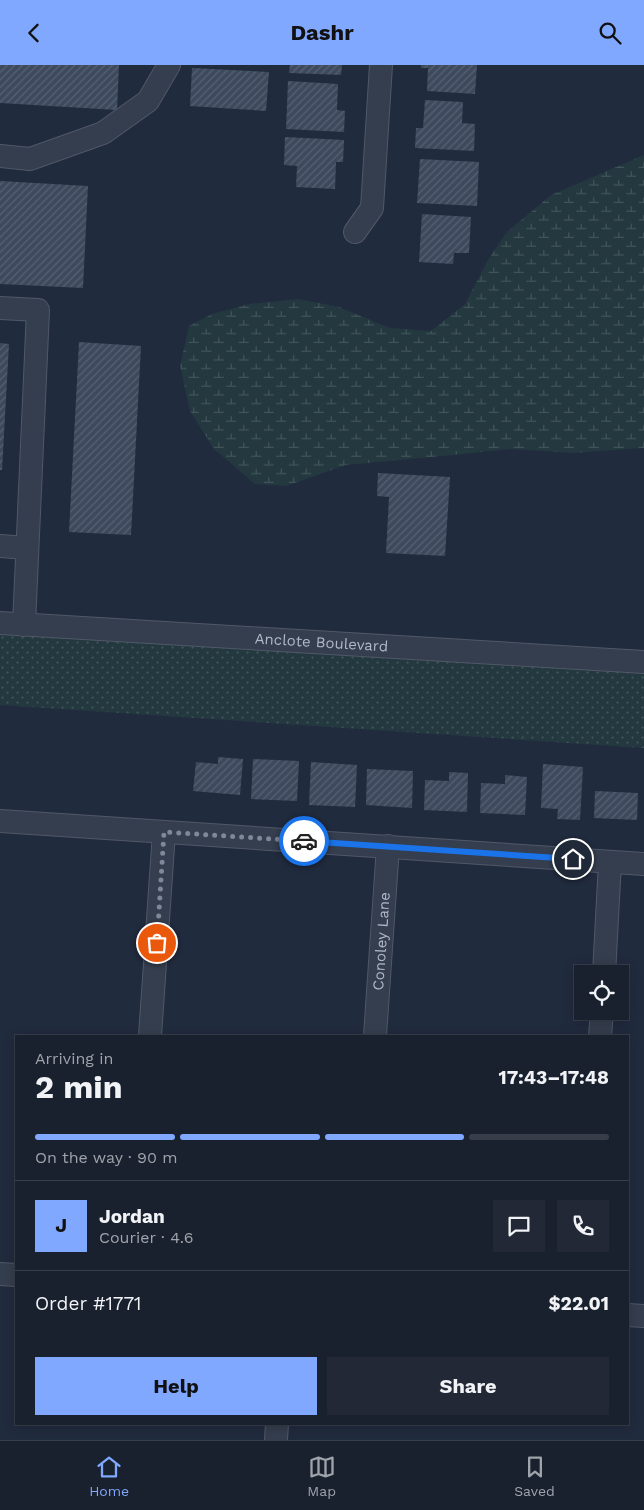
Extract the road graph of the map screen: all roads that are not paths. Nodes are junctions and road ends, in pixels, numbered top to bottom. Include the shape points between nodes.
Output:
1 (169, 65) edge
2 (381, 65) edge
3 (0, 156) edge
4 (355, 233) dead end
5 (0, 308) edge
6 (0, 546) edge
7 (27, 548) junction
8 (0, 623) edge
9 (24, 625) junction
10 (644, 662) edge
11 (0, 821) edge
12 (164, 832) junction
13 (388, 846) junction
14 (610, 862) junction
15 (644, 865) edge
16 (604, 965) edge
17 (601, 1020) edge
18 (150, 1035) edge
19 (375, 1035) edge
20 (600, 1035) edge
21 (0, 1274) edge
22 (15, 1275) edge
23 (629, 1315) edge
24 (644, 1316) edge
25 (277, 1425) edge
26 (276, 1440) edge

1 - 3 street via 148,101 102,133 30,159
2 - 4 street via 372,208
5 - 7 street via 38,310
6 - 7 street
7 - 9 street
8 - 9 street, Anclote Boulevard
9 - 10 street, Anclote Boulevard
11 - 12 street
12 - 13 street
12 - 18 street
13 - 14 street
13 - 19 street, Conoley Lane
14 - 15 street
14 - 16 street
17 - 20 street
21 - 22 street
23 - 24 street
25 - 26 street

